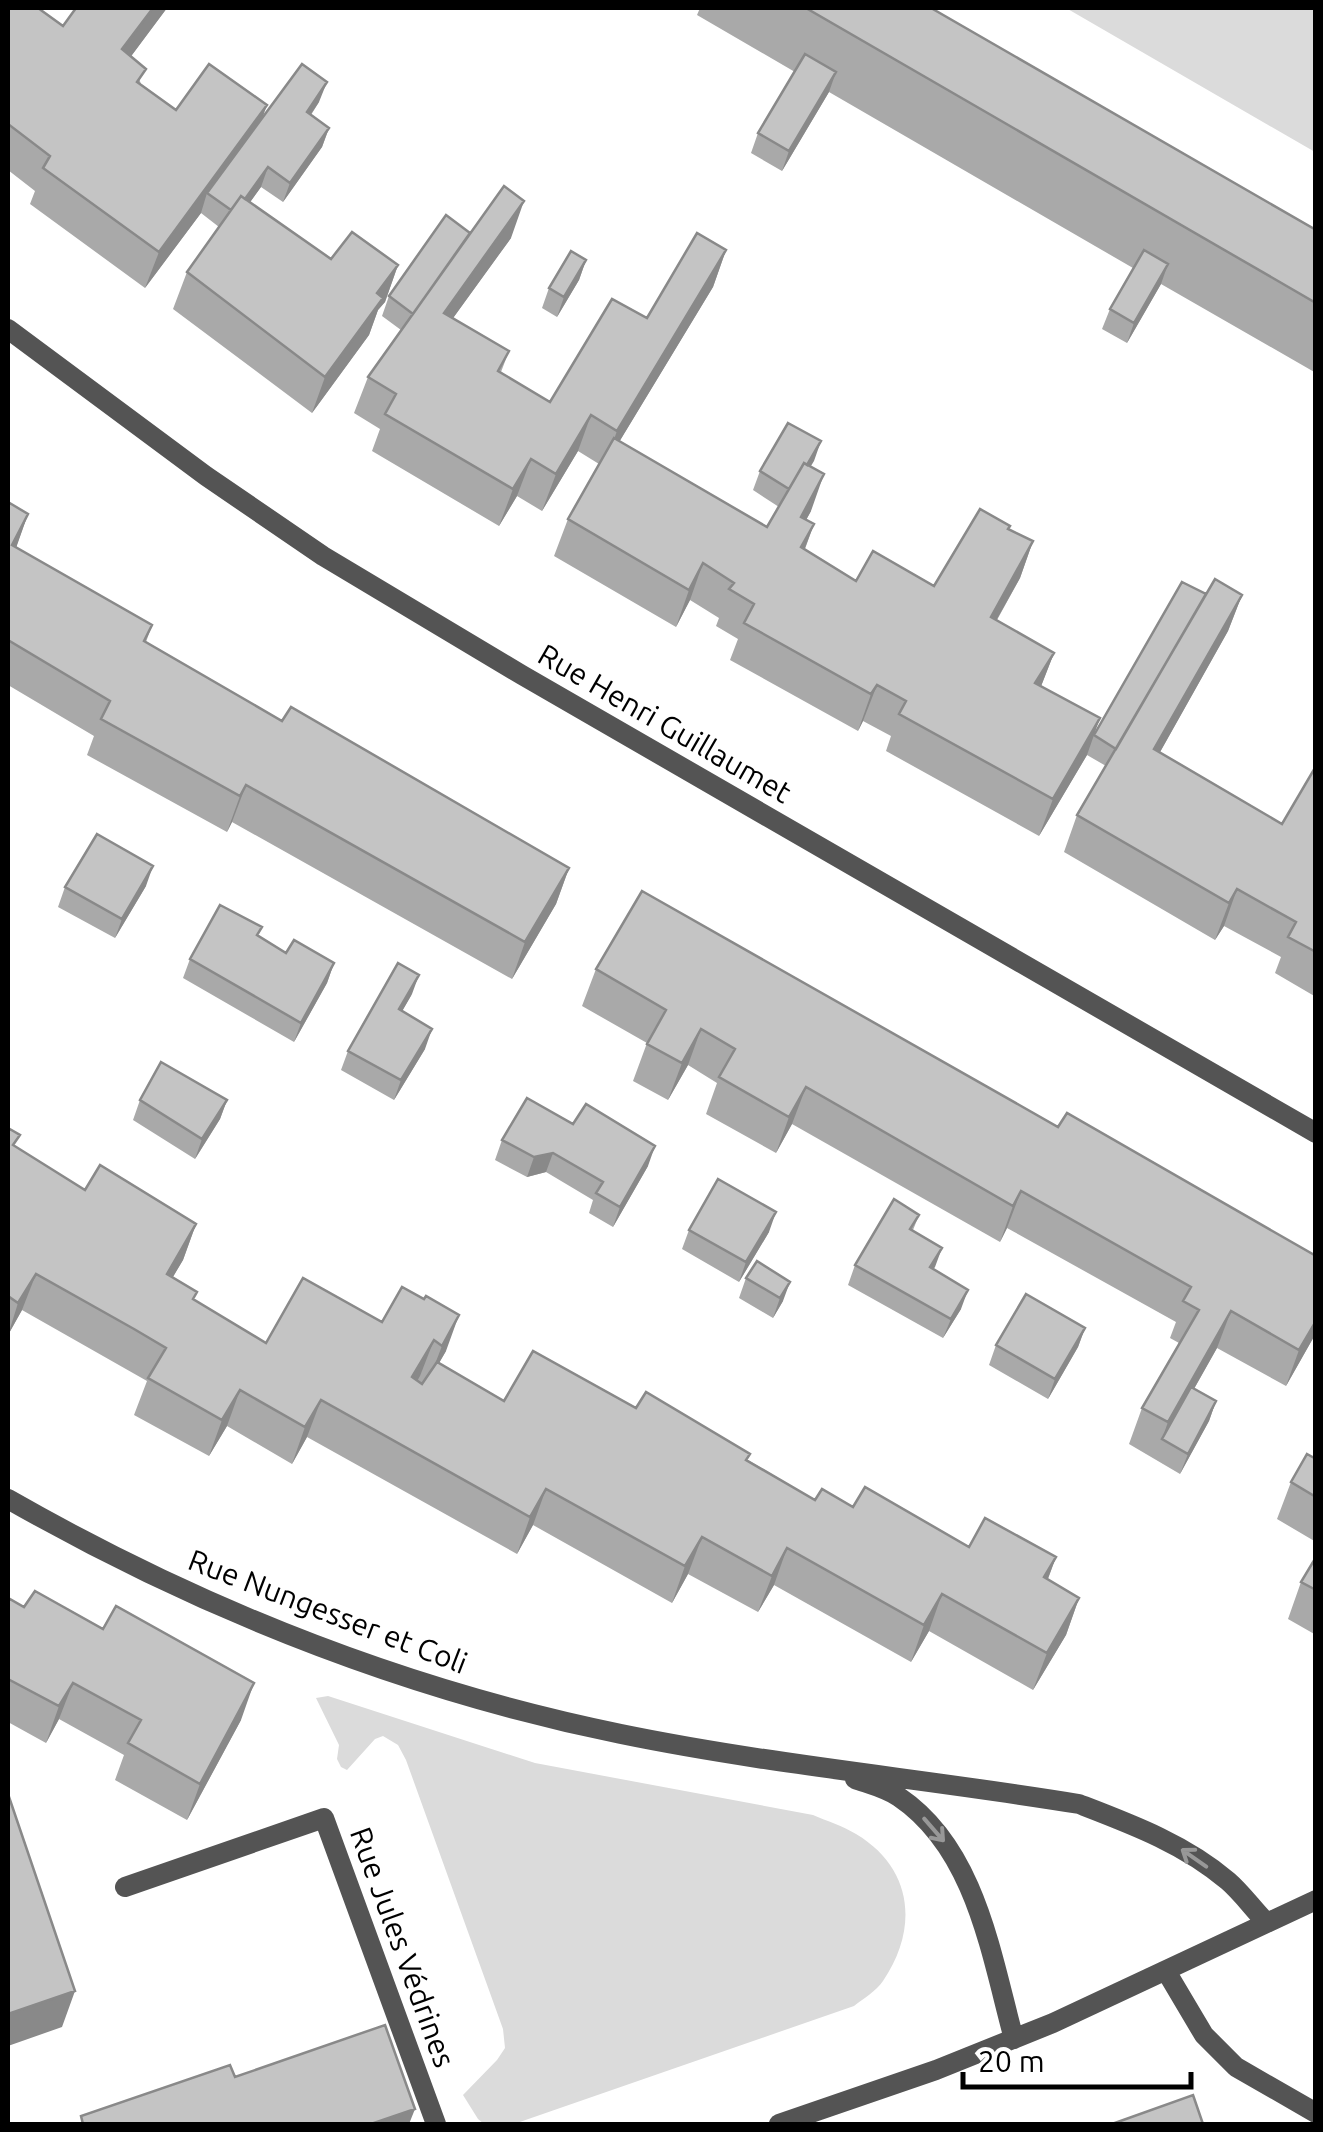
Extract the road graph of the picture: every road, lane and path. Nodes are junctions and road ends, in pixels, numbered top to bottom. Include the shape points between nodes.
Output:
1 (8, 329) edge
2 (1316, 1133) edge
3 (8, 1499) edge
4 (821, 1766) junction
5 (125, 1888) dead end
6 (1316, 1888) edge
7 (1316, 1900) edge
8 (1266, 1922) junction
9 (1166, 1971) junction
10 (1014, 2039) junction
11 (1316, 2113) edge
12 (436, 2124) edge
13 (779, 2124) edge

1 - 2 street, Rue Henri Guillaumet via 340,566
3 - 4 street, Rue Nungesser et Coli via 165,1582 440,1689 622,1735
8 -> 4 street, Rue Nungesser et Coli via 1228,1882 1178,1847 1079,1804
4 -> 10 street, Rue Nungesser et Coli via 896,1794 942,1837 978,1907
5 - 12 street, Rue Jules Védrines via 324,1818
6 - 8 street
7 - 8 street
8 - 9 street
9 - 10 street
9 - 11 street via 1204,2036 1236,2066
10 - 13 street

